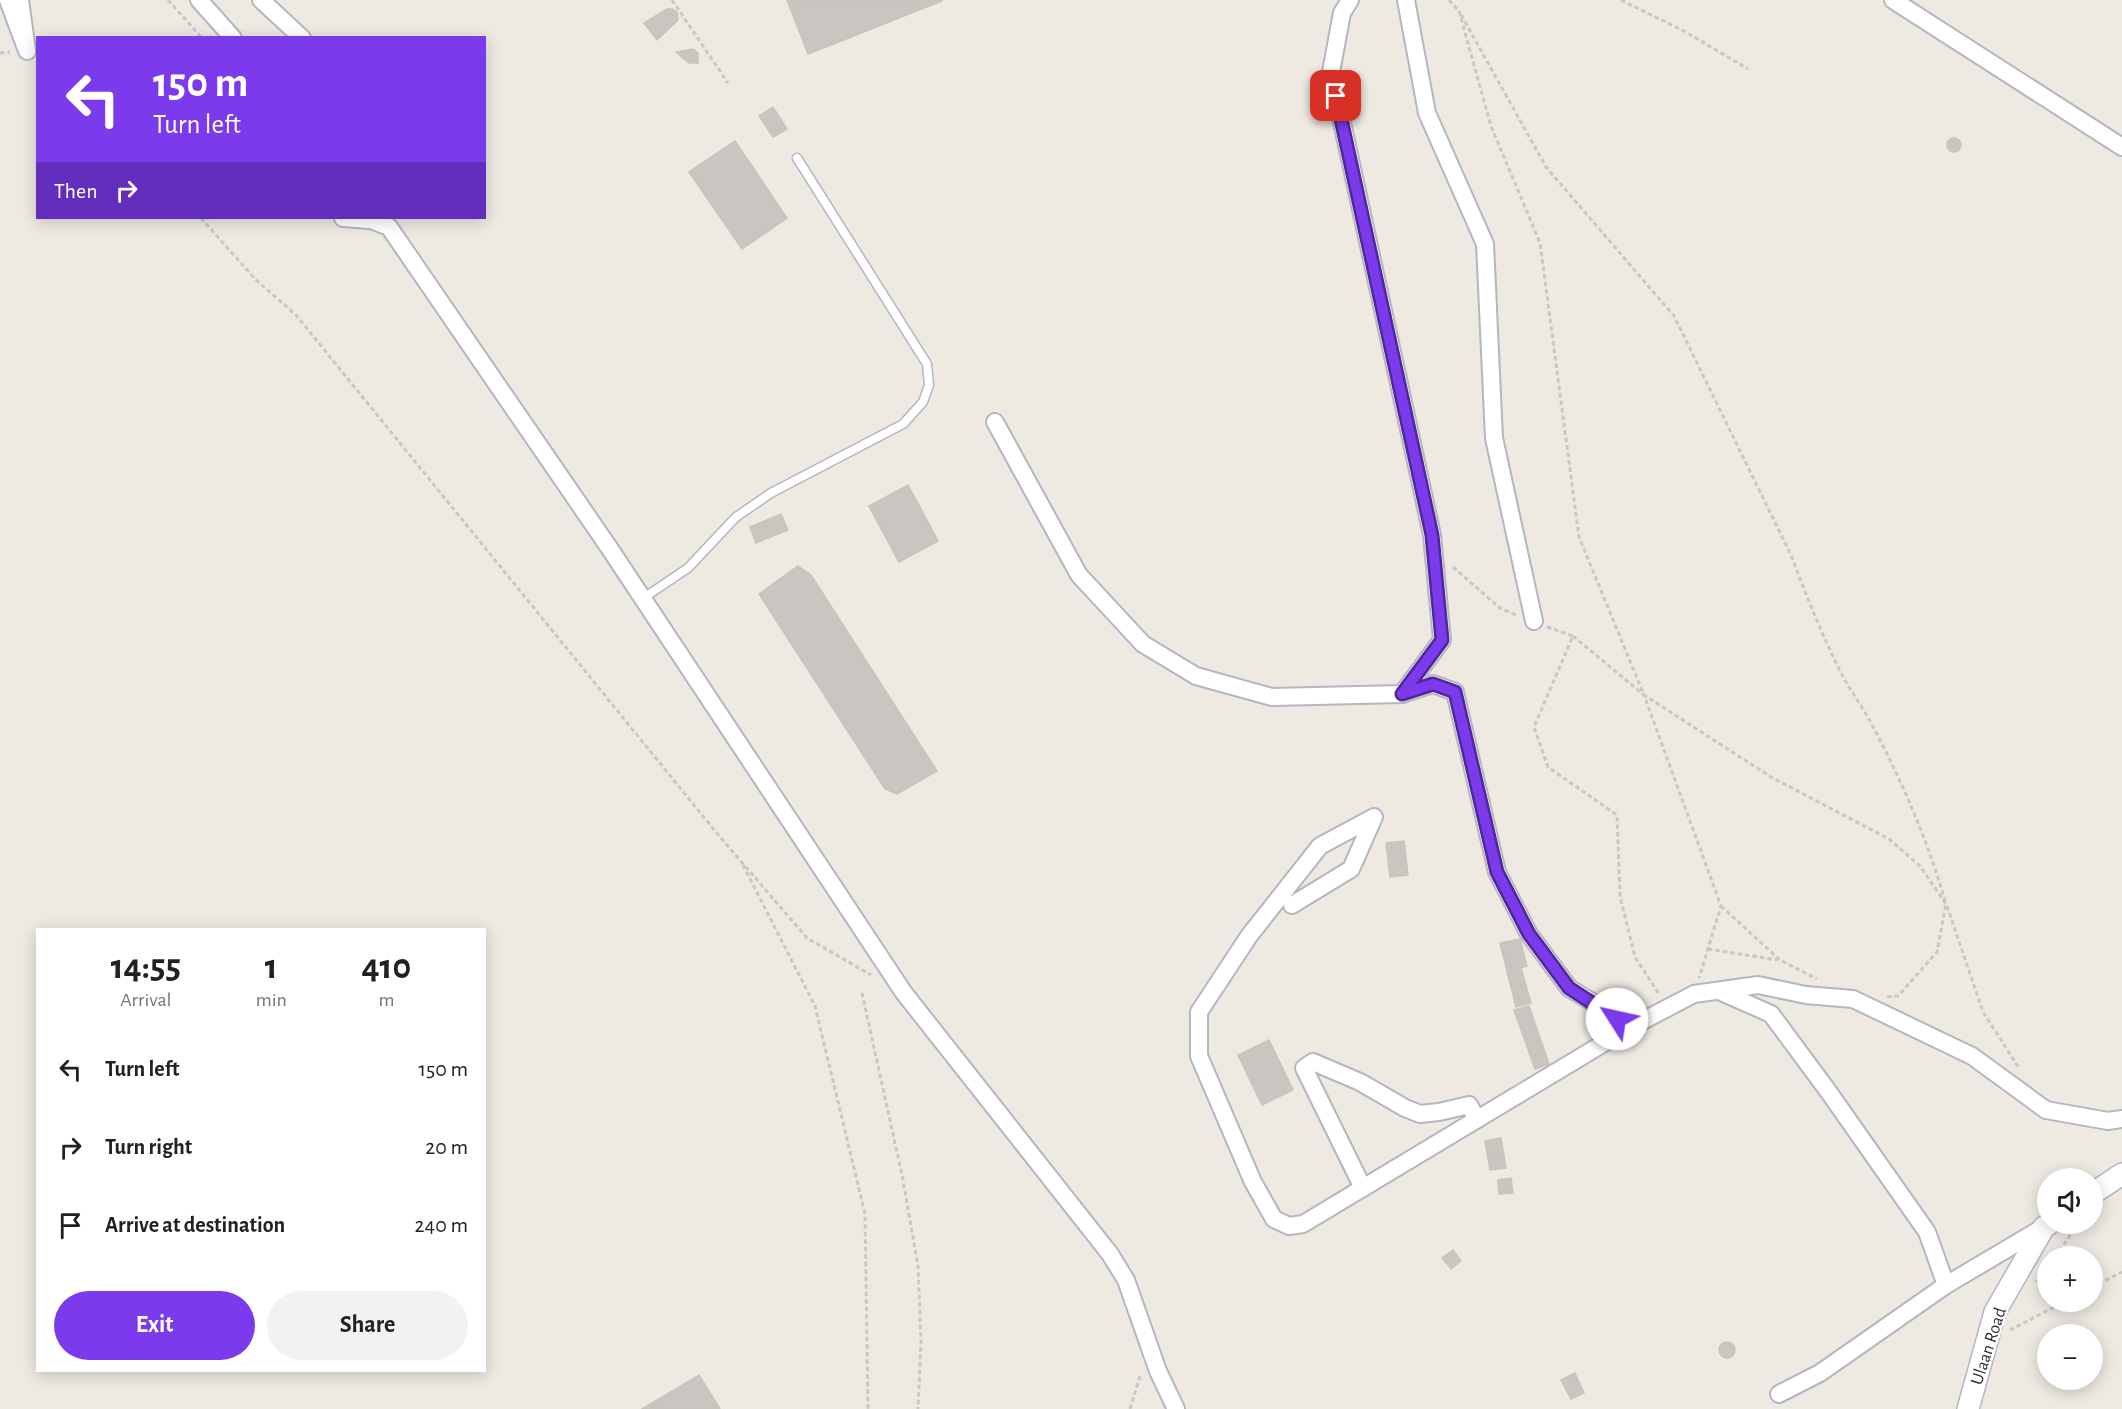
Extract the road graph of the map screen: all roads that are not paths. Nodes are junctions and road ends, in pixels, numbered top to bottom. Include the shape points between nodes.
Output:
1 (8, 0) edge
2 (20, 0) edge
3 (199, 0) edge
4 (261, 0) edge
5 (1350, 0) edge
6 (1406, 0) edge
7 (1893, 0) edge
8 (231, 36) edge
9 (300, 36) edge
10 (2122, 147) edge
11 (797, 158) dead end
12 (368, 219) edge
13 (995, 422) dead end
14 (642, 599) junction
15 (1534, 621) road end
16 (1402, 694) junction
17 (1292, 905) dead end
18 (1718, 991) junction
19 (1629, 1028) junction
20 (1477, 1119) junction
21 (2122, 1119) edge
22 (2122, 1174) edge
23 (2103, 1187) edge
24 (1363, 1188) junction
25 (2037, 1230) edge
26 (2041, 1234) edge
27 (1946, 1285) junction
28 (1779, 1394) dead end
29 (1176, 1409) edge
30 (1968, 1409) edge

1 - 2 street via 27,51
3 - 8 street
4 - 9 street
5 - 16 street via 1342,13 1331,72 1432,535 1442,640
6 - 15 street via 1427,113 1485,244 1494,438
7 - 10 street
11 - 14 lane via 927,364 929,385 923,402 903,424 771,493 736,517 688,568
12 - 14 street via 389,227
13 - 16 street via 1079,575 1143,644 1197,676 1272,697
14 - 29 street via 904,993 1110,1254 1126,1280
16 - 19 street via 1433,684 1455,692 1497,872 1523,924 1569,988
17 - 24 street via 1351,869 1374,817 1320,846 1249,936 1199,1012 1199,1056 1253,1182 1274,1219 1289,1226 1303,1224
18 - 19 street via 1694,994
18 - 21 street via 1758,985 1853,999 1972,1056 2046,1110 2108,1121
18 - 27 street via 1771,1014 1927,1232
19 - 20 street
20 - 24 street
20 - 24 street via 1469,1105 1420,1114 1313,1062 1305,1068
22 - 23 street
25 - 27 street
26 - 30 street, Ulaan Road via 1995,1312
27 - 28 street via 1820,1373

